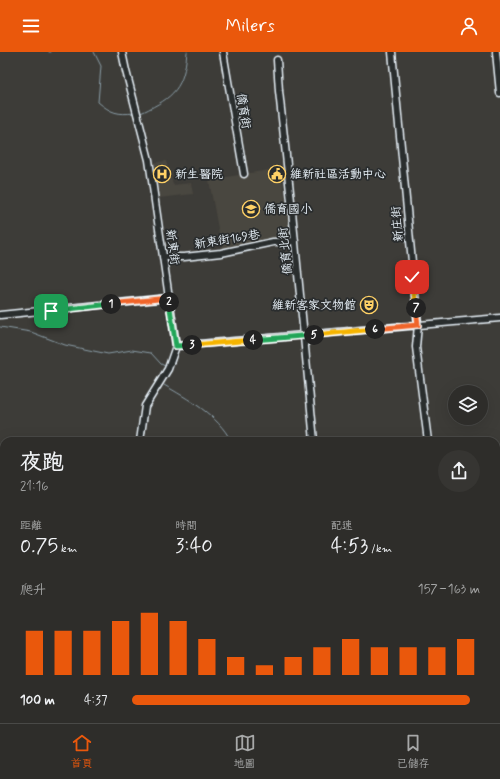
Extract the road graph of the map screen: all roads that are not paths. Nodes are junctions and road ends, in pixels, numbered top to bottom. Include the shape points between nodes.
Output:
1 (122, 52) edge
2 (223, 52) edge
3 (392, 52) edge
4 (496, 52) edge
5 (278, 60) dead end
6 (500, 93) edge
7 (244, 174) dead end
8 (295, 241) junction
9 (163, 257) junction
10 (168, 298) junction
11 (0, 315) edge
12 (500, 318) edge
13 (418, 325) junction
14 (305, 336) junction
15 (176, 346) junction
16 (141, 437) edge
17 (314, 437) edge
18 (427, 437) edge

1 - 9 street, 新東街 via 149,160
2 - 7 street, 僑育街
3 - 13 street, 新庄街
4 - 6 street
5 - 8 street, 僑育北街
8 - 9 street, 新東街169巷 via 273,242 221,253
8 - 14 street, 僑育北街
9 - 10 street, 新東街
10 - 11 street
10 - 15 street, 新東街
12 - 13 street
13 - 14 street
13 - 18 street, 新庄街 via 416,347
14 - 15 street
14 - 17 street, 僑育北街
15 - 16 street, 新東街 via 168,370 145,406

